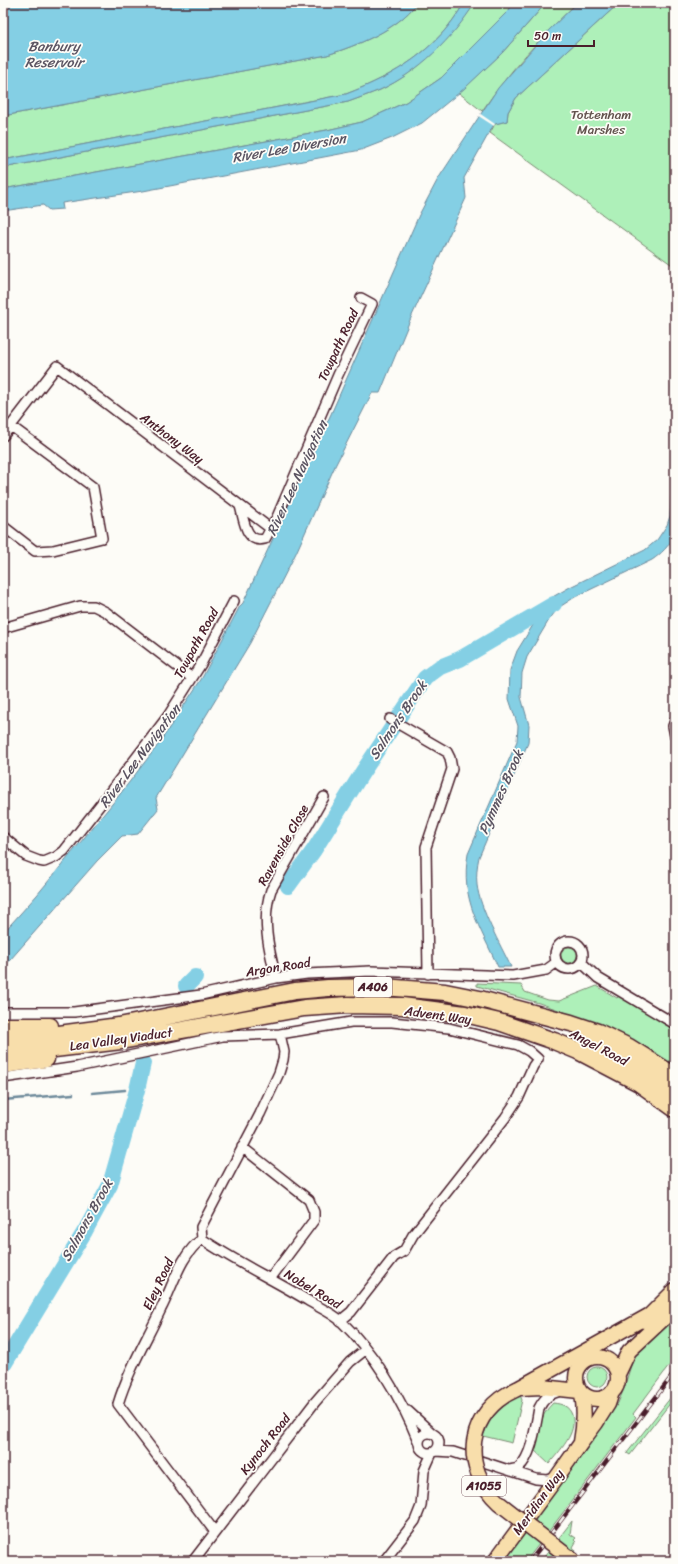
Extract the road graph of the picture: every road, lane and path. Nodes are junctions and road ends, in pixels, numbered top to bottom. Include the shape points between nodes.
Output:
1 (361, 298) dead end
2 (11, 426) junction
3 (3, 436) edge
4 (240, 506) junction
5 (3, 526) edge
6 (271, 529) junction
7 (234, 601) dead end
8 (3, 628) edge
9 (192, 678) junction
10 (675, 720) edge
11 (394, 721) dead end
12 (675, 736) edge
13 (324, 797) dead end
14 (3, 837) edge
15 (557, 962) junction
16 (582, 963) junction
17 (428, 974) junction
18 (276, 978) junction
19 (519, 1009) junction
20 (3, 1012) edge
21 (675, 1024) edge
22 (3, 1026) edge
23 (120, 1034) junction
24 (280, 1034) junction
25 (3, 1039) edge
26 (3, 1052) edge
27 (3, 1065) edge
28 (618, 1073) junction
29 (675, 1076) edge
30 (3, 1078) edge
31 (675, 1093) edge
32 (675, 1109) edge
33 (675, 1121) edge
34 (242, 1147) junction
35 (202, 1239) junction
36 (270, 1279) junction
37 (675, 1290) edge
38 (675, 1308) edge
39 (650, 1315) junction
40 (340, 1321) junction
41 (366, 1350) junction
42 (587, 1360) junction
43 (618, 1374) junction
44 (530, 1380) junction
45 (517, 1388) junction
46 (577, 1391) junction
47 (612, 1392) junction
48 (403, 1406) junction
49 (435, 1435) junction
50 (419, 1443) junction
51 (581, 1443) junction
52 (434, 1452) junction
53 (453, 1452) junction
54 (510, 1470) junction
55 (558, 1477) junction
56 (215, 1532) junction
57 (193, 1561) edge
58 (384, 1561) edge
59 (495, 1561) edge
60 (574, 1561) edge

1 - 6 street, Towpath Road via 372,304
2 - 3 street
2 - 4 street, Anthony Way via 57,366
2 - 5 street via 93,487 102,538 53,550 35,551
4 - 6 street, Anthony Way
4 - 6 street via 247,533 252,537 265,539
7 - 9 street, Towpath Road
8 - 9 street via 80,606 94,606 106,612
9 - 14 street, Towpath Road via 168,716 56,857 44,862 39,861 26,856
10 - 12 street
11 - 17 street via 447,752 452,764 426,847
13 - 18 street, Ravenside Close via 268,899 268,943
15 - 16 street via 559,966 567,969 575,968
15 - 16 street via 555,954 558,947 569,941 581,946 584,954
15 - 17 street, Argon Road via 546,970 522,976
16 - 21 street via 598,978
17 - 18 street, Argon Road via 371,971
18 - 20 street, Argon Road via 201,994 74,1012
19 - 23 highway, Lea Valley Viaduct / A406 via 445,992 384,987 328,988 226,1006
19 - 29 highway, A406 via 598,1032 629,1047
19 - 31 highway, Angel Road / A406 via 598,1044
22 - 23 highway
23 - 25 highway, Lea Valley Viaduct / A406
23 - 26 highway, Lea Valley Viaduct / A406 via 46,1050
23 - 27 highway via 47,1059
23 - 28 highway, Lea Valley Viaduct / A406 via 338,1005 431,1008 499,1022 528,1031 578,1051
24 - 30 street, Advent Way via 223,1036 77,1067
24 - 34 street via 284,1052 279,1073
24 - 40 street, Advent Way via 351,1022 419,1024 449,1028 518,1045 538,1059 505,1118 413,1234 404,1251 394,1257 351,1312
28 - 32 highway, Angel Road / A406 via 639,1083
28 - 33 highway
34 - 35 street via 201,1227
34 - 36 street via 309,1200 314,1212 314,1220
35 - 36 street, Nobel Road
35 - 56 street, Eley Road via 193,1246 185,1258 124,1384 118,1404
36 - 40 street, Nobel Road
37 - 39 main road, A1055
38 - 43 main road via 629,1351
39 - 42 main road, A1055 via 627,1338
39 - 44 main road, A1055
40 - 41 street, Nobel Road
41 - 48 street, Nobel Road via 387,1377
41 - 56 street, Kynoch Road via 350,1362 315,1402
42 - 43 main road via 599,1357 611,1362
42 - 44 main road, A1055 via 565,1374
42 - 46 main road via 577,1369
43 - 47 main road via 616,1387
44 - 45 main road, A1055
45 - 46 main road, A1055 via 542,1387
45 - 60 main road, A1055, bridge via 492,1405 479,1426 473,1442 474,1460 479,1477 483,1486 496,1500
46 - 47 main road via 594,1399 607,1397
46 - 51 main road, Meridian Way via 584,1404
46 - 54 street via 553,1393 547,1397 539,1408 530,1449 519,1467
47 - 51 main road, Meridian Way via 608,1404
48 - 49 street, Nobel Road
48 - 50 street, Nobel Road
49 - 50 street via 429,1433 423,1436
49 - 52 street via 440,1442
49 - 53 street, Nobel Road
50 - 52 street, Nobel Road via 425,1452
51 - 55 main road, Meridian Way
52 - 53 street, Nobel Road
52 - 58 street via 424,1471 421,1506 415,1521
53 - 54 street, Nobel Road
54 - 55 street, Nobel Road via 536,1479 548,1480
55 - 59 main road, Meridian Way
56 - 57 street, Kynoch Road

